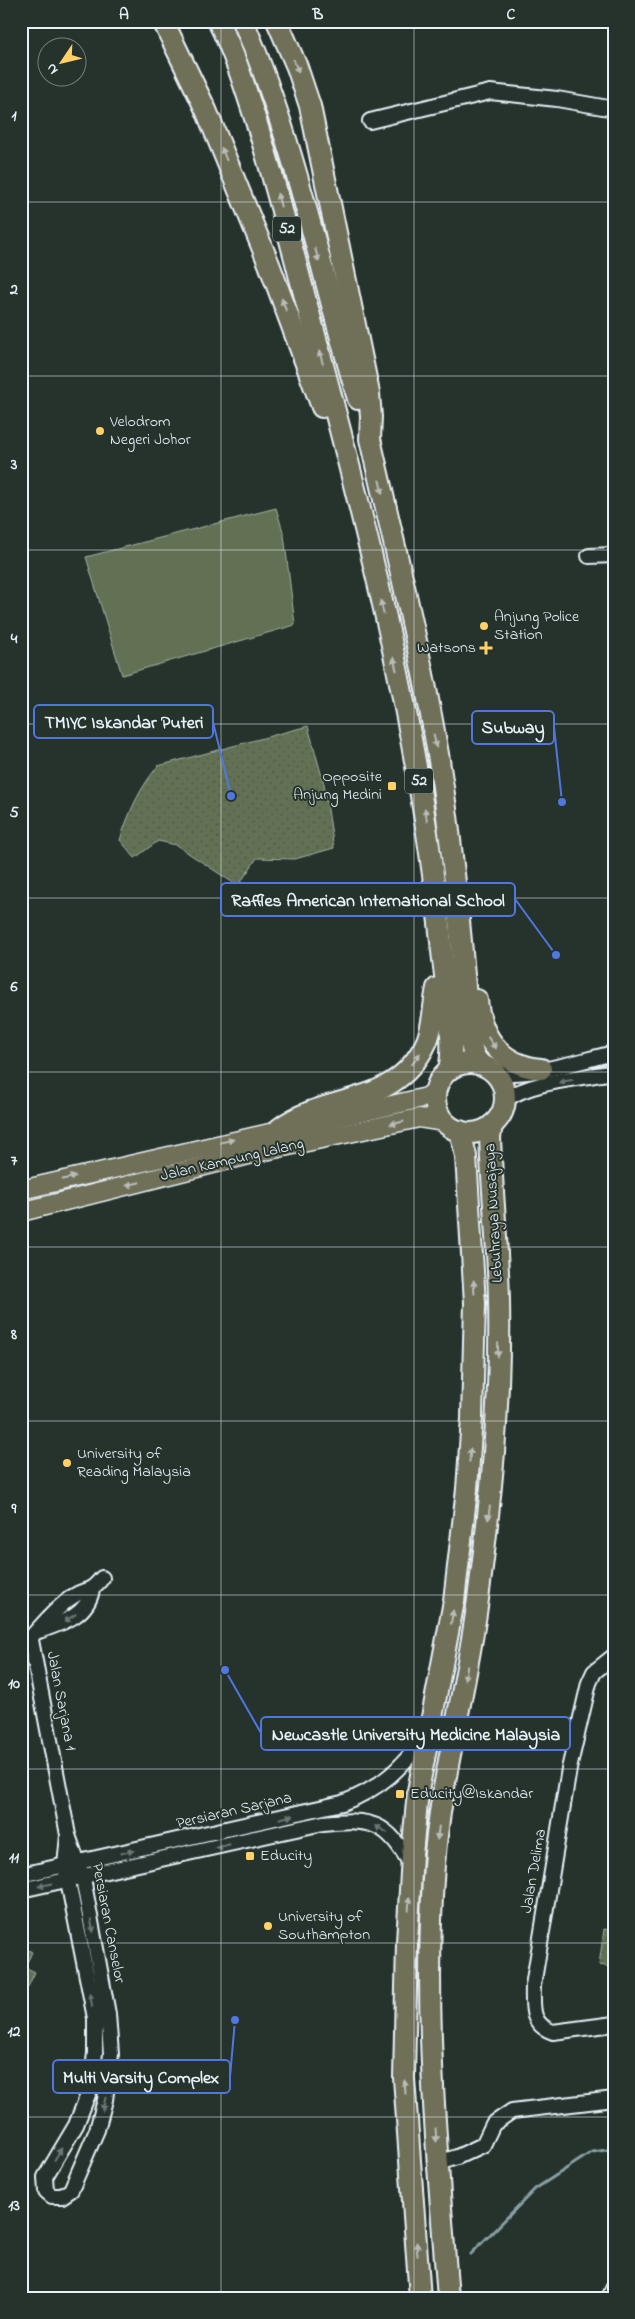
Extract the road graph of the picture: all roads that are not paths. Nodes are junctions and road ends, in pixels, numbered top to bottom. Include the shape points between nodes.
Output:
1 (163, 21) edge
2 (218, 21) edge
3 (243, 21) edge
4 (277, 21) edge
5 (614, 109) edge
6 (370, 121) dead end
7 (342, 438) junction
8 (370, 439) junction
9 (614, 555) edge
10 (589, 556) dead end
11 (462, 948) junction
12 (444, 967) junction
13 (614, 1053) edge
14 (486, 1067) junction
15 (449, 1069) junction
16 (541, 1069) junction
17 (614, 1072) edge
18 (435, 1091) junction
19 (505, 1100) junction
20 (492, 1125) junction
21 (452, 1127) junction
22 (279, 1129) junction
23 (21, 1190) edge
24 (21, 1212) edge
25 (102, 1578) dead end
26 (614, 1656) edge
27 (429, 1733) junction
28 (68, 1835) junction
29 (80, 1863) junction
30 (65, 1866) junction
31 (411, 1866) junction
32 (21, 1875) edge
33 (83, 1878) junction
34 (69, 1880) junction
35 (21, 1890) edge
36 (614, 2024) edge
37 (614, 2099) edge
38 (438, 2163) junction
39 (614, 2287) edge
40 (420, 2298) edge
41 (448, 2298) edge
42 (609, 2298) edge

7 -> 1 highway via 326,418 251,218 193,81
7 -> 2 highway, 52 via 266,152 245,87
3 -> 8 highway, 52 via 262,66 286,140
4 -> 8 highway via 310,106 368,393
5 - 6 street via 490,92
12 -> 7 highway, 52 via 424,802
8 -> 11 highway, 52 via 437,752 456,874
9 - 10 street
11 - 14 highway, 52 via 469,1037 474,1056
11 -> 16 highway via 470,962 480,1018 490,1042 507,1058 523,1066
12 - 15 highway, 52 via 451,1050
22 -> 12 highway via 313,1111 370,1094 405,1072 427,1040
13 - 16 street
14 - 15 highway via 461,1063
14 - 16 street via 511,1073
14 - 19 highway via 503,1086
15 - 18 highway via 438,1081
17 -> 19 street via 552,1083 518,1092
18 - 21 highway via 437,1110
18 - 22 main road, Jalan Kampung Lalang via 427,1097
19 - 20 highway via 501,1114
20 - 21 highway via 478,1132
20 -> 38 highway, Lebuhraya Nusajaya via 499,1302 497,1418 478,1603 443,1794 434,1864 430,1999 431,2072
21 -> 24 main road, Jalan Kampung Lalang via 426,1119 409,1120 265,1151
27 -> 21 highway via 454,1602 472,1418 475,1303 466,1156
23 -> 22 main road, Jalan Kampung Lalang
25 - 28 street, Jalan Sarjana 1 via 92,1590 73,1596 58,1607 31,1640
26 - 36 street, Jalan Delima via 594,1672 589,1683 569,1769 532,1986 533,2013 536,2022 544,2029 553,2032
29 -> 27 street, Persiaran Sarjana via 350,1800 391,1777
27 - 31 highway via 418,1791
28 - 29 street, Persiaran Canselor
28 - 30 street, Persiaran Canselor
29 - 30 street, Persiaran Sarjana
29 - 33 street, Persiaran Canselor
30 - 32 street, Persiaran Sarjana
30 - 34 street, Persiaran Canselor
31 -> 33 street, Persiaran Sarjana via 398,1843 387,1832 362,1822 345,1821 323,1823
40 -> 31 highway via 404,2078
33 - 34 street, Persiaran Sarjana
33 -> 34 street, Persiaran Canselor via 108,2014 111,2054 97,2130 71,2190 62,2196 52,2196 46,2191 44,2177 76,2125 90,2087 95,2053 94,2018
34 -> 35 street, Persiaran Sarjana
37 - 38 street via 512,2111 493,2124 483,2145
38 - 41 highway, Lebuhraya Nusajaya
39 - 42 street

